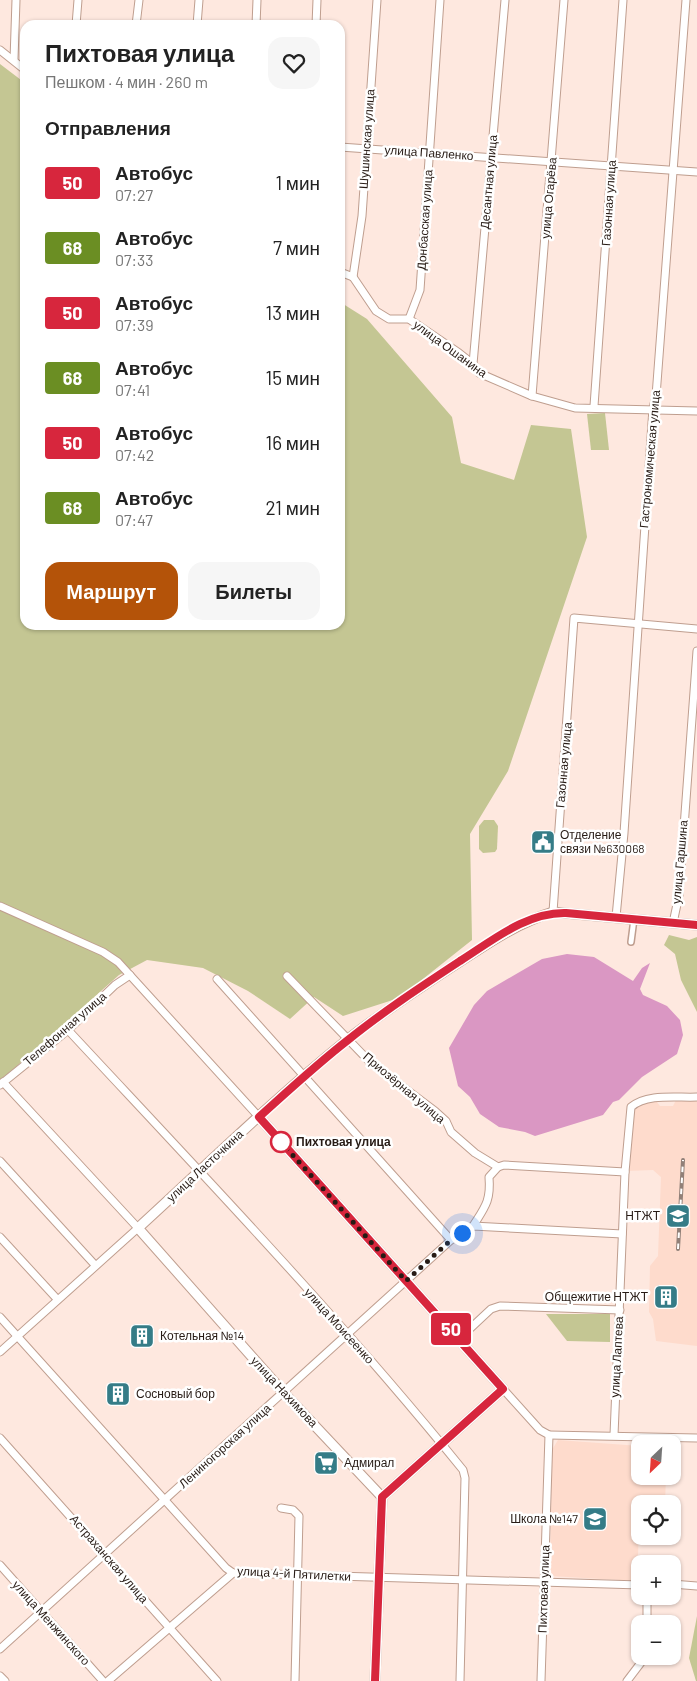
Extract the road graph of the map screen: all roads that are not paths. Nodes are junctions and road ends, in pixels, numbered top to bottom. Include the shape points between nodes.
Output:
1 (16, 0) edge
2 (78, 0) edge
3 (139, 0) edge
4 (199, 0) edge
5 (257, 0) edge
6 (317, 0) edge
7 (377, 0) edge
8 (440, 0) edge
9 (505, 0) edge
10 (564, 0) edge
11 (623, 0) edge
12 (686, 0) edge
13 (76, 20) edge
14 (137, 20) edge
15 (197, 20) edge
16 (256, 20) edge
17 (316, 20) edge
18 (0, 50) edge
19 (14, 60) junction
20 (20, 65) edge
21 (345, 147) edge
22 (367, 148) junction
23 (430, 153) junction
24 (491, 157) junction
25 (552, 162) junction
26 (611, 166) junction
27 (672, 170) junction
28 (697, 172) edge
29 (345, 274) edge
30 (353, 277) junction
31 (409, 319) junction
32 (473, 364) junction
33 (532, 396) junction
34 (594, 406) junction
35 (653, 408) junction
36 (697, 410) edge
37 (638, 623) junction
38 (697, 629) edge
39 (697, 651) edge
40 (0, 906) edge
41 (553, 912) junction
42 (616, 918) junction
43 (634, 919) junction
44 (673, 923) junction
45 (697, 925) edge
46 (631, 942) dead end
47 (130, 975) junction
48 (287, 976) dead end
49 (217, 979) dead end
50 (68, 1030) junction
51 (348, 1040) junction
52 (303, 1077) junction
53 (2, 1084) edge
54 (697, 1097) edge
55 (259, 1117) junction
56 (0, 1161) edge
57 (498, 1167) junction
58 (200, 1171) junction
59 (625, 1172) junction
60 (472, 1226) junction
61 (138, 1228) junction
62 (622, 1234) junction
63 (0, 1237) edge
64 (451, 1240) junction
65 (95, 1265) junction
66 (406, 1281) junction
67 (57, 1299) junction
68 (620, 1310) junction
69 (0, 1317) edge
70 (347, 1336) junction
71 (18, 1337) junction
72 (460, 1338) junction
73 (0, 1352) edge
74 (503, 1389) junction
75 (284, 1393) junction
76 (549, 1435) junction
77 (614, 1435) junction
78 (0, 1438) edge
79 (697, 1438) edge
80 (441, 1443) junction
81 (382, 1497) junction
82 (165, 1501) junction
83 (281, 1508) dead end
84 (105, 1553) junction
85 (0, 1565) edge
86 (233, 1573) junction
87 (299, 1576) junction
88 (380, 1578) junction
89 (463, 1580) junction
90 (544, 1581) junction
91 (631, 1585) edge
92 (681, 1585) edge
93 (697, 1586) edge
94 (41, 1611) junction
95 (169, 1628) junction
96 (0, 1649) edge
97 (639, 1665) edge
98 (0, 1676) edge
99 (4, 1681) edge
100 (103, 1681) edge
101 (108, 1681) edge
102 (217, 1681) edge
103 (295, 1681) edge
104 (375, 1681) edge
105 (460, 1681) edge
106 (541, 1681) edge
107 (627, 1681) edge

1 - 19 street
2 - 13 street
3 - 14 street
4 - 15 street
5 - 16 street
6 - 17 street
7 - 22 street, Шушинская улица
8 - 23 street, Донбасская улица
9 - 24 street, Десантная улица
10 - 25 street, улица Огарёва
11 - 26 street, Газонная улица
12 - 27 street, Гастрономическая улица
18 - 19 street
19 - 20 street
21 - 22 street, улица Павленко
22 - 23 street, улица Павленко
22 - 30 street, Шушинская улица
23 - 24 street, улица Павленко
23 - 31 street, Донбасская улица via 420,290
24 - 25 street, улица Павленко
24 - 32 street, Десантная улица
25 - 26 street, улица Павленко
25 - 33 street, улица Огарёва
26 - 27 street, улица Павленко
26 - 34 street, Газонная улица
27 - 28 street, улица Павленко
27 - 35 street, Гастрономическая улица
29 - 30 street
30 - 31 street, улица Ошанина via 376,311 389,319
31 - 32 street, улица Ошанина
32 - 33 street, улица Ошанина via 479,373
33 - 34 street, улица Ошанина via 570,407
34 - 35 street, улица Ошанина
35 - 36 street, улица Ошанина
35 - 37 street, Гастрономическая улица
37 - 38 street
37 - 41 street, Газонная улица via 574,618
37 - 42 street, Гастрономическая улица
39 - 44 street, улица Гаршина via 679,896
40 - 47 street via 103,952
41 - 42 street, улица Ласточкина
41 - 51 street, улица Ласточкина via 509,930 416,990
42 - 43 street, улица Ласточкина
43 - 44 street, улица Ласточкина
43 - 46 street
44 - 45 street, улица Ласточкина
47 - 50 street, Телефонная улица
47 - 55 street
48 - 51 street, Приозёрная улица
49 - 52 street
50 - 53 street, Телефонная улица
50 - 58 street, улица Моисеенко
51 - 52 street, улица Ласточкина
51 - 57 street, Приозёрная улица via 370,1062 435,1111 469,1148
52 - 55 street, улица Ласточкина
52 - 64 street
53 - 61 street, улица Нахимова
54 - 59 street, улица Лаптева via 651,1099 631,1107
55 - 58 street, улица Ласточкина
55 - 66 street
56 - 65 street
57 - 59 street
57 - 60 street via 489,1177 491,1196
58 - 61 street, улица Ласточкина
58 - 70 street, улица Моисеенко
59 - 62 street, улица Лаптева
60 - 62 street
60 - 64 street, Лениногорская улица
61 - 65 street, улица Ласточкина
61 - 75 street, улица Нахимова
62 - 68 street, улица Лаптева
63 - 67 street
64 - 66 street, Лениногорская улица
65 - 67 street, улица Ласточкина
66 - 70 street, Лениногорская улица
66 - 72 street
67 - 71 street, улица Ласточкина
68 - 72 street via 500,1306 492,1309
68 - 77 street, улица Лаптева
69 - 71 street, улица 4-й Пятилетки
70 - 75 street, Лениногорская улица
70 - 80 street, улица Моисеенко
71 - 73 street, улица Ласточкина
71 - 82 street, улица 4-й Пятилетки
72 - 74 street
74 - 76 street via 540,1430
74 - 80 street
75 - 81 street, улица Нахимова
75 - 82 street, Лениногорская улица
76 - 77 street
76 - 90 street, Пихтовая улица
77 - 79 street
78 - 84 street, Астраханская улица
80 - 81 street
80 - 89 street, улица Моисеенко via 466,1478
81 - 88 street
82 - 84 street, Лениногорская улица
82 - 86 street, улица 4-й Пятилетки
83 - 87 street via 292,1510 299,1516
84 - 94 street, Лениногорская улица
84 - 95 street, Астраханская улица
85 - 94 street, улица Менжинского
86 - 87 street, улица 4-й Пятилетки
86 - 95 street
87 - 88 street, улица 4-й Пятилетки
87 - 103 street
88 - 89 street, улица 4-й Пятилетки
88 - 104 street
89 - 90 street, улица 4-й Пятилетки
89 - 105 street, улица Моисеенко
90 - 91 street, улица 4-й Пятилетки
90 - 106 street, Пихтовая улица
92 - 93 street
94 - 96 street, Лениногорская улица
94 - 100 street, улица Менжинского
95 - 101 street
95 - 102 street, Астраханская улица
97 - 107 street
98 - 99 street

